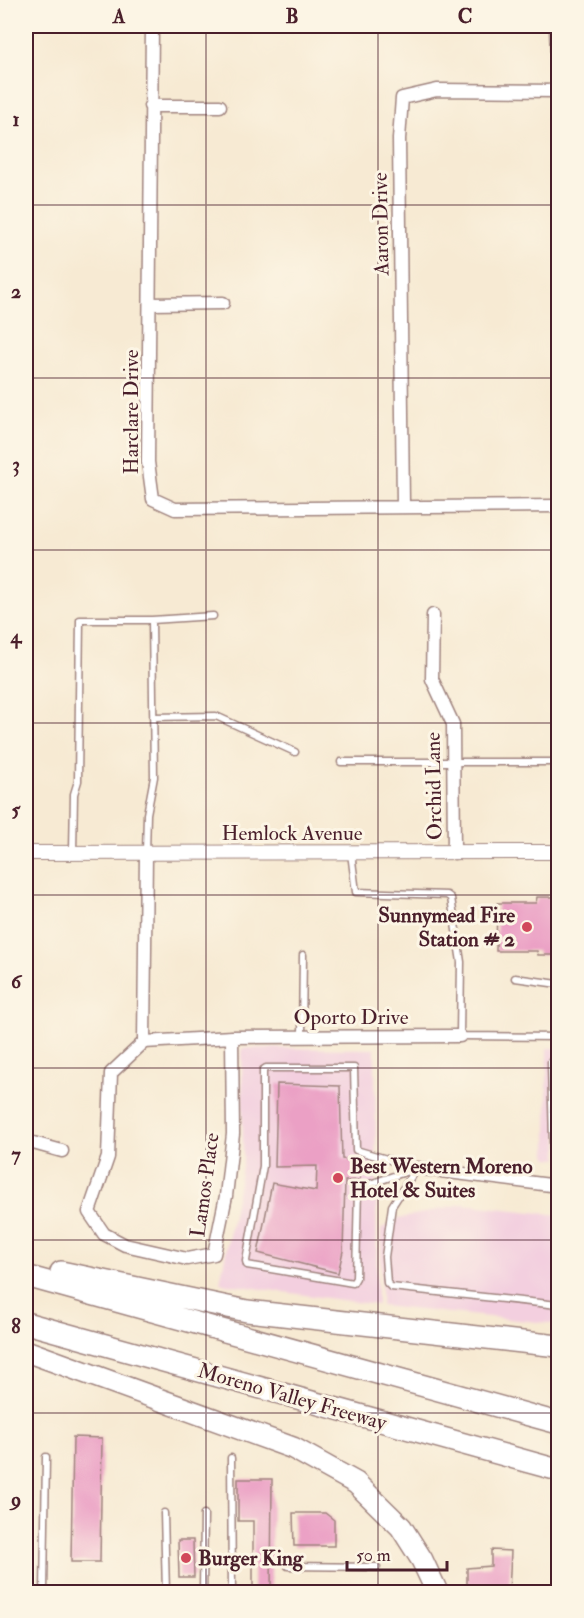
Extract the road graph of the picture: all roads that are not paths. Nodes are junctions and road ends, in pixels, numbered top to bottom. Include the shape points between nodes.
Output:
1 (152, 26) edge
2 (556, 26) edge
3 (558, 91) edge
4 (150, 106) junction
5 (220, 106) dead end
6 (223, 303) dead end
7 (151, 304) junction
8 (404, 506) junction
9 (558, 506) edge
10 (433, 615) dead end
11 (213, 616) dead end
12 (152, 621) junction
13 (153, 717) junction
14 (295, 752) dead end
15 (341, 762) dead end
16 (558, 762) edge
17 (455, 763) junction
18 (558, 852) edge
19 (26, 853) edge
20 (73, 854) junction
21 (146, 854) junction
22 (351, 854) junction
23 (454, 854) junction
24 (303, 955) dead end
25 (515, 978) dead end
26 (558, 984) edge
27 (302, 1036) junction
28 (460, 1036) junction
29 (232, 1037) junction
30 (558, 1037) edge
31 (144, 1042) junction
32 (558, 1053) edge
33 (26, 1141) edge
34 (62, 1151) dead end
35 (417, 1168) junction
36 (556, 1185) edge
37 (26, 1266) edge
38 (26, 1276) edge
39 (558, 1305) edge
40 (26, 1323) edge
41 (558, 1346) edge
42 (26, 1351) edge
43 (558, 1423) edge
44 (46, 1457) dead end
45 (231, 1458) dead end
46 (558, 1470) edge
47 (164, 1513) dead end
48 (204, 1514) dead end
49 (288, 1566) dead end
50 (377, 1567) dead end
51 (44, 1593) edge
52 (166, 1593) edge
53 (203, 1593) edge
54 (232, 1593) edge
55 (437, 1593) edge

1 - 4 street, Harclare Drive
2 - 3 street
3 - 8 street, Aaron Drive via 437,90 402,98 399,139
4 - 5 street
4 - 7 street, Harclare Drive
6 - 7 street
7 - 8 street, Harclare Drive via 148,462 153,500 176,508
8 - 9 street, Harclare Drive
10 - 17 street, Orchid Lane via 432,679 453,724
11 - 12 lane
12 - 13 lane
12 - 20 lane via 80,620
13 - 14 lane via 216,717
13 - 21 lane via 154,777 147,814
15 - 17 lane
16 - 17 lane
17 - 23 street, Orchid Lane
18 - 23 street, Hemlock Avenue
19 - 20 street, Hemlock Avenue
20 - 21 street, Hemlock Avenue
21 - 22 street, Hemlock Avenue
21 - 31 street
22 - 23 street, Hemlock Avenue
22 - 28 lane via 356,892 451,898 461,962
24 - 27 lane
25 - 26 lane
27 - 28 street, Oporto Drive
27 - 29 street, Oporto Drive
28 - 30 lane, Oporto Drive
29 - 31 street, Oporto Drive
29 - 31 street, Lamos Place via 233,1134 226,1196 214,1254 187,1259 125,1245 104,1234 89,1212 108,1157 111,1073
32 - 36 lane via 551,1062
33 - 34 street
35 - 35 lane via 356,1150 354,1068 266,1068 263,1166 247,1265 353,1283 358,1188
35 - 36 street
35 - 39 lane via 392,1206 385,1257 387,1283 391,1287
37 - 41 highway via 247,1311
38 - 43 highway
40 - 46 highway, Moreno Valley Freeway
42 - 55 highway via 293,1448 356,1483 401,1527
44 - 51 lane
45 - 54 lane
47 - 52 lane
48 - 53 lane
49 - 50 lane

